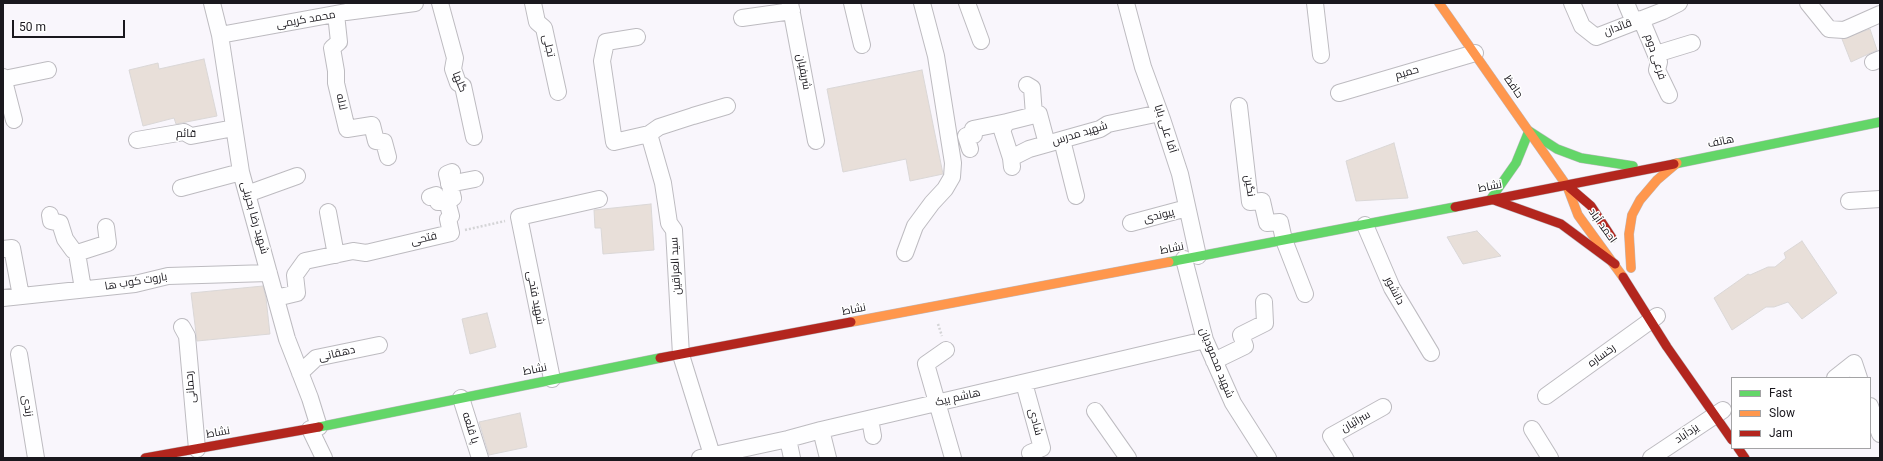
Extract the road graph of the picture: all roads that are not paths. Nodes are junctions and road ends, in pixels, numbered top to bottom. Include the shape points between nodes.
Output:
1 (212, 3) edge
2 (415, 3) edge
3 (440, 3) edge
4 (533, 3) edge
5 (852, 3) edge
6 (922, 3) edge
7 (967, 3) edge
8 (1126, 3) edge
9 (1315, 3) edge
10 (1440, 3) edge
11 (1572, 3) edge
12 (1626, 3) edge
13 (1679, 3) edge
14 (1808, 3) edge
15 (791, 7) edge
16 (1878, 13) edge
17 (336, 14) junction
18 (742, 18) dead end
19 (1638, 21) junction
20 (220, 35) junction
21 (637, 36) dead end
22 (981, 41) dead end
23 (1692, 43) dead end
24 (862, 45) dead end
25 (1475, 53) junction
26 (1656, 54) junction
27 (1321, 55) dead end
28 (48, 70) dead end
29 (3, 78) edge
30 (1027, 85) dead end
31 (558, 92) dead end
32 (1339, 93) dead end
33 (1669, 95) dead end
34 (727, 106) dead end
35 (1240, 106) dead end
36 (1160, 113) junction
37 (1034, 115) junction
38 (1003, 119) junction
39 (14, 120) dead end
40 (1880, 126) edge
41 (234, 128) junction
42 (1529, 131) junction
43 (649, 134) junction
44 (474, 137) dead end
45 (137, 140) dead end
46 (1062, 140) junction
47 (816, 141) dead end
48 (1047, 144) junction
49 (970, 149) dead end
50 (388, 157) dead end
51 (1677, 163) junction
52 (1650, 168) junction
53 (241, 172) junction
54 (297, 176) dead end
55 (475, 179) dead end
56 (1567, 186) junction
57 (181, 188) dead end
58 (247, 194) junction
59 (1076, 196) dead end
60 (430, 197) dead end
61 (599, 199) dead end
62 (1880, 199) edge
63 (1490, 200) junction
64 (447, 201) junction
65 (1849, 201) dead end
66 (1187, 208) junction
67 (328, 212) dead end
68 (50, 214) dead end
69 (1131, 223) dead end
70 (1365, 224) junction
71 (106, 226) dead end
72 (1284, 240) junction
73 (3, 249) edge
74 (77, 253) junction
75 (905, 253) dead end
76 (336, 255) junction
77 (1191, 258) junction
78 (1615, 264) junction
79 (269, 273) junction
80 (83, 289) junction
81 (1305, 294) dead end
82 (21, 296) junction
83 (3, 298) edge
84 (276, 298) junction
85 (1264, 302) dead end
86 (1653, 313) junction
87 (182, 327) dead end
88 (1670, 335) dead end
89 (1205, 340) junction
90 (379, 345) dead end
91 (946, 350) road end
92 (19, 354) dead end
93 (1431, 354) dead end
94 (681, 355) junction
95 (1214, 362) junction
96 (300, 372) junction
97 (1835, 377) edge
98 (1860, 377) edge
99 (552, 379) junction
100 (1024, 383) junction
101 (1546, 396) dead end
102 (461, 398) junction
103 (938, 403) junction
104 (1383, 407) dead end
105 (1095, 411) dead end
106 (1874, 411) edge
107 (1721, 412) junction
108 (870, 418) junction
109 (315, 428) junction
110 (1532, 429) dead end
111 (821, 430) junction
112 (1880, 434) edge
113 (873, 436) dead end
114 (1731, 437) edge
115 (788, 439) junction
116 (194, 452) edge
117 (753, 452) edge
118 (1030, 453) dead end
119 (706, 456) edge
120 (1658, 456) edge
121 (36, 458) edge
122 (145, 458) edge
123 (324, 458) edge
124 (480, 458) edge
125 (792, 458) edge
126 (828, 458) edge
127 (953, 458) edge
128 (1128, 458) edge
129 (1268, 458) edge
130 (1345, 458) edge
131 (1550, 458) edge

1 - 20 street, شهید رضا بحرینی
2 - 17 street, محمد کریمی
3 - 44 street, گلها via 455,58 453,69 458,84 463,86
4 - 31 street, تجلی via 537,22 544,28
5 - 24 street
6 - 75 street via 936,56 953,163 952,177 946,189 915,226
7 - 22 street
8 - 36 street, آقا علی بابا via 1143,66
9 - 27 street
10 - 25 main road, حافظ
11 - 19 street, قائدان via 1582,26 1596,36
12 - 19 street, فرعی دوم
13 - 19 street, قائدان
14 - 16 street via 1829,29 1844,30
15 - 18 street
15 - 47 street, شریفیان
17 - 20 street, محمد کریمی
17 - 50 street, لاله via 339,42 332,48 336,83 347,129 372,125 376,141 384,142
19 - 26 street, فرعی دوم
20 - 41 street, شهید رضا بحرینی
21 - 43 street via 606,42 602,61 614,142
23 - 26 street
25 - 32 street, حمیم
25 - 42 main road, حافظ
26 - 33 street, فرعی دوم via 1659,62 1657,70
28 - 29 street via 31,80
29 - 39 street
30 - 37 street via 1032,88
34 - 43 street via 659,127
35 - 72 street, نگین via 1250,202 1262,200 1266,223 1280,222
36 - 46 street, شهید مدرس via 1108,124 1100,129
36 - 66 street, آقا علی بابا via 1180,174
37 - 38 street
37 - 48 street via 1040,114
38 - 48 street, شهید مدرس via 1002,130 1011,163 1029,149
38 - 49 street via 973,129 974,135 966,136
40 - 51 main road, هاتف
41 - 45 street, قائم via 191,136 184,132
41 - 53 street, شهید رضا بحرینی
42 - 52 main road via 1557,149 1581,158
42 - 56 main road, حافظ
42 - 63 main road via 1516,163
43 - 94 street, سید العراقین via 663,183 669,223 674,230
46 - 48 street, شهید مدرس
46 - 59 street
51 - 52 main road, هاتف
51 - 56 main road, احمد آباد via 1657,180 1640,200 1632,215 1628,234 1633,271 1592,206
52 - 56 main road, هاتف
53 - 57 street
53 - 58 street, شهید رضا بحرینی
54 - 58 street
55 - 64 street via 451,178 452,198
56 - 63 main road, نشاط
56 - 78 main road, احمد آباد via 1578,215
58 - 79 street, شهید رضا بحرینی
60 - 64 street via 436,195 438,202
61 - 99 street, شهید فتحی via 519,217
62 - 65 street
63 - 70 main road, نشاط
63 - 78 main road via 1561,224
64 - 76 street, فتحی via 451,216 448,219 451,233 366,253 353,251
66 - 69 street, پیوندی
66 - 77 street, آقا علی بابا
67 - 76 street
68 - 74 street via 51,221 60,223 65,239
70 - 72 main road, نشاط
70 - 93 street, دانشور via 1392,288
71 - 74 street via 108,243
72 - 77 main road, نشاط
72 - 81 street
73 - 82 street via 12,248
74 - 80 street
76 - 84 street, فتحی via 305,261 295,275 297,293
77 - 89 street, شهید محمودیان
77 - 94 main road, نشاط
78 - 86 main road, احمد آباد
79 - 80 street, باروت کوب ها via 168,276 135,284
79 - 84 street, شهید رضا بحرینی
80 - 82 street, باروت کوب ها
82 - 83 street, باروت کوب ها
84 - 96 street, شهید رضا بحرینی via 287,339
85 - 95 street via 1265,323 1241,335 1245,346
86 - 88 main road, احمد آباد
86 - 101 street, رخساره
86 - 107 main road, احمد آباد
87 - 116 street, رحمانی via 187,336
89 - 95 street, شهید محمودیان
89 - 100 street, هاشم بیک
90 - 96 street, دهقانی via 316,358
91 - 103 street via 926,364
92 - 121 street, زندی
94 - 99 main road, نشاط
94 - 119 street, هاشم بیک
95 - 129 street, شهید محمودیان via 1233,403
96 - 109 street, شهید رضا بحرینی
97 - 98 street via 1854,363
99 - 102 main road, نشاط
100 - 103 street, هاشم بیک
100 - 118 street, شادی via 1042,448
102 - 109 main road, نشاط
102 - 124 street, پا قلعه
103 - 108 street, هاشم بیک
103 - 127 street
104 - 130 street, سرائیان via 1331,436
105 - 128 street
106 - 112 street
107 - 114 main road, احمد آباد
107 - 120 street, یزدآباد
108 - 111 street, هاشم بیک
108 - 113 street
109 - 116 main road, نشاط
109 - 123 street, شهید رضا بحرینی
110 - 131 street
111 - 115 street, هاشم بیک
111 - 126 street
115 - 117 street, هاشم بیک
115 - 125 street
116 - 122 main road, نشاط
117 - 119 street, هاشم بیک

